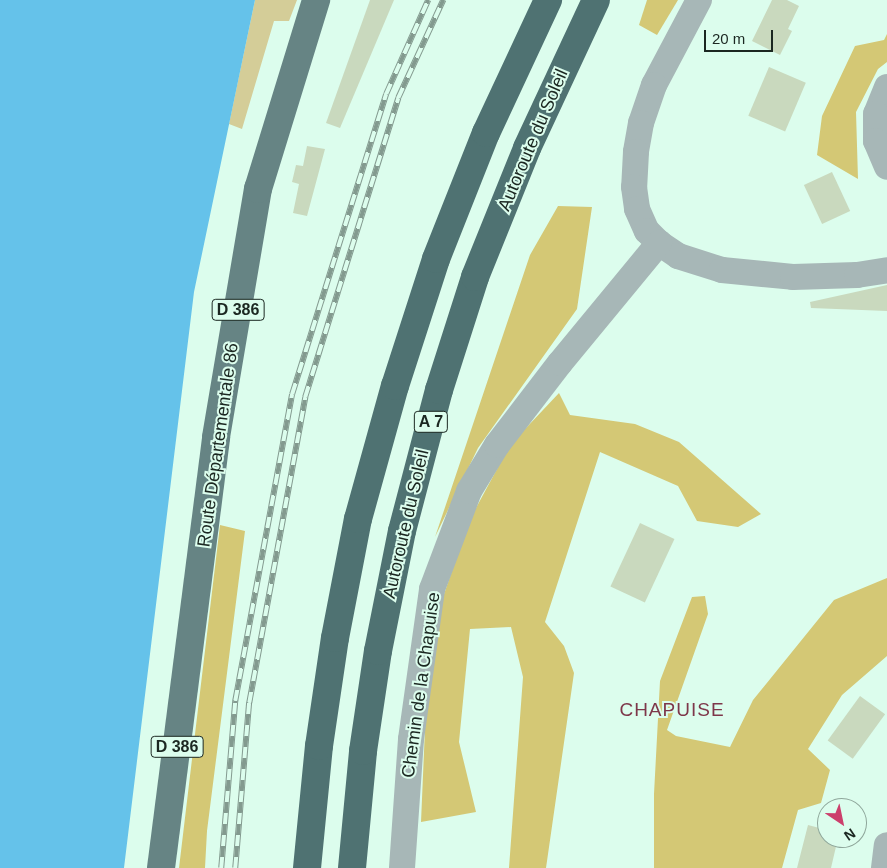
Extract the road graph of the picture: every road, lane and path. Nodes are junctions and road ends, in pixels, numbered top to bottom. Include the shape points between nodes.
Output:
1 (316, 0) edge
2 (548, 0) edge
3 (596, 0) edge
4 (699, 0) edge
5 (887, 87) edge
6 (887, 167) edge
7 (659, 243) junction
8 (887, 270) edge
9 (887, 846) edge
10 (162, 868) edge
11 (307, 868) edge
12 (352, 868) edge
13 (402, 868) edge
14 (884, 868) edge

1 - 10 main road, Route Départementale 86 / D 386 via 258,189 216,437
2 - 11 highway, A 7 via 486,133 436,259 395,386 358,519 335,638 319,746
3 - 12 highway, Autoroute du Soleil / A 7 via 528,148 475,277 439,390 402,532 378,651 362,751
4 - 7 street via 654,86 641,124 636,152 634,188 637,209 647,231
5 - 6 street via 876,114 876,141
7 - 8 street via 678,256 722,270 774,276 857,275
7 - 13 street, Chemin de la Chapuise via 497,445 469,492 432,588 411,739
9 - 14 street

